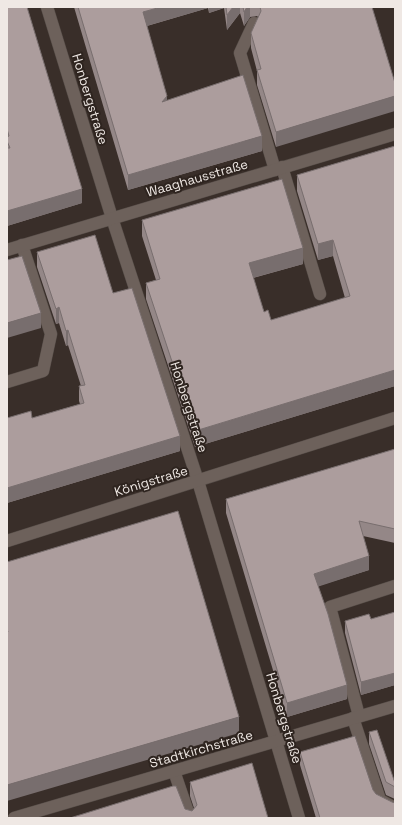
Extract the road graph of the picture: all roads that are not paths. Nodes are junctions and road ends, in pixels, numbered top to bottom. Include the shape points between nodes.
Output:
1 (47, 7) edge
2 (254, 23) edge
3 (395, 134) edge
4 (278, 169) junction
5 (112, 218) junction
6 (22, 245) junction
7 (7, 250) edge
8 (320, 294) dead end
9 (7, 382) edge
10 (395, 418) edge
11 (198, 481) junction
12 (7, 541) edge
13 (395, 586) edge
14 (395, 706) edge
15 (356, 717) junction
16 (276, 741) junction
17 (174, 771) junction
18 (395, 808) edge
19 (14, 818) edge
20 (190, 818) edge
21 (300, 818) edge

1 - 5 street, Honbergstraße
2 - 4 street via 240,53
3 - 4 street, Waaghausstraße
4 - 5 street, Waaghausstraße
4 - 8 street
5 - 6 street, Waaghausstraße
5 - 11 street, Honbergstraße
6 - 7 street, Waaghausstraße
6 - 9 street via 51,334 43,371
10 - 11 street, Königstraße
11 - 12 street, Königstraße
11 - 16 street, Honbergstraße
13 - 15 street via 330,607
14 - 15 street, Stadtkirchstraße
15 - 16 street, Stadtkirchstraße
15 - 18 street via 380,800
16 - 17 street, Stadtkirchstraße
16 - 21 street, Honbergstraße
17 - 19 street, Stadtkirchstraße
17 - 20 street

